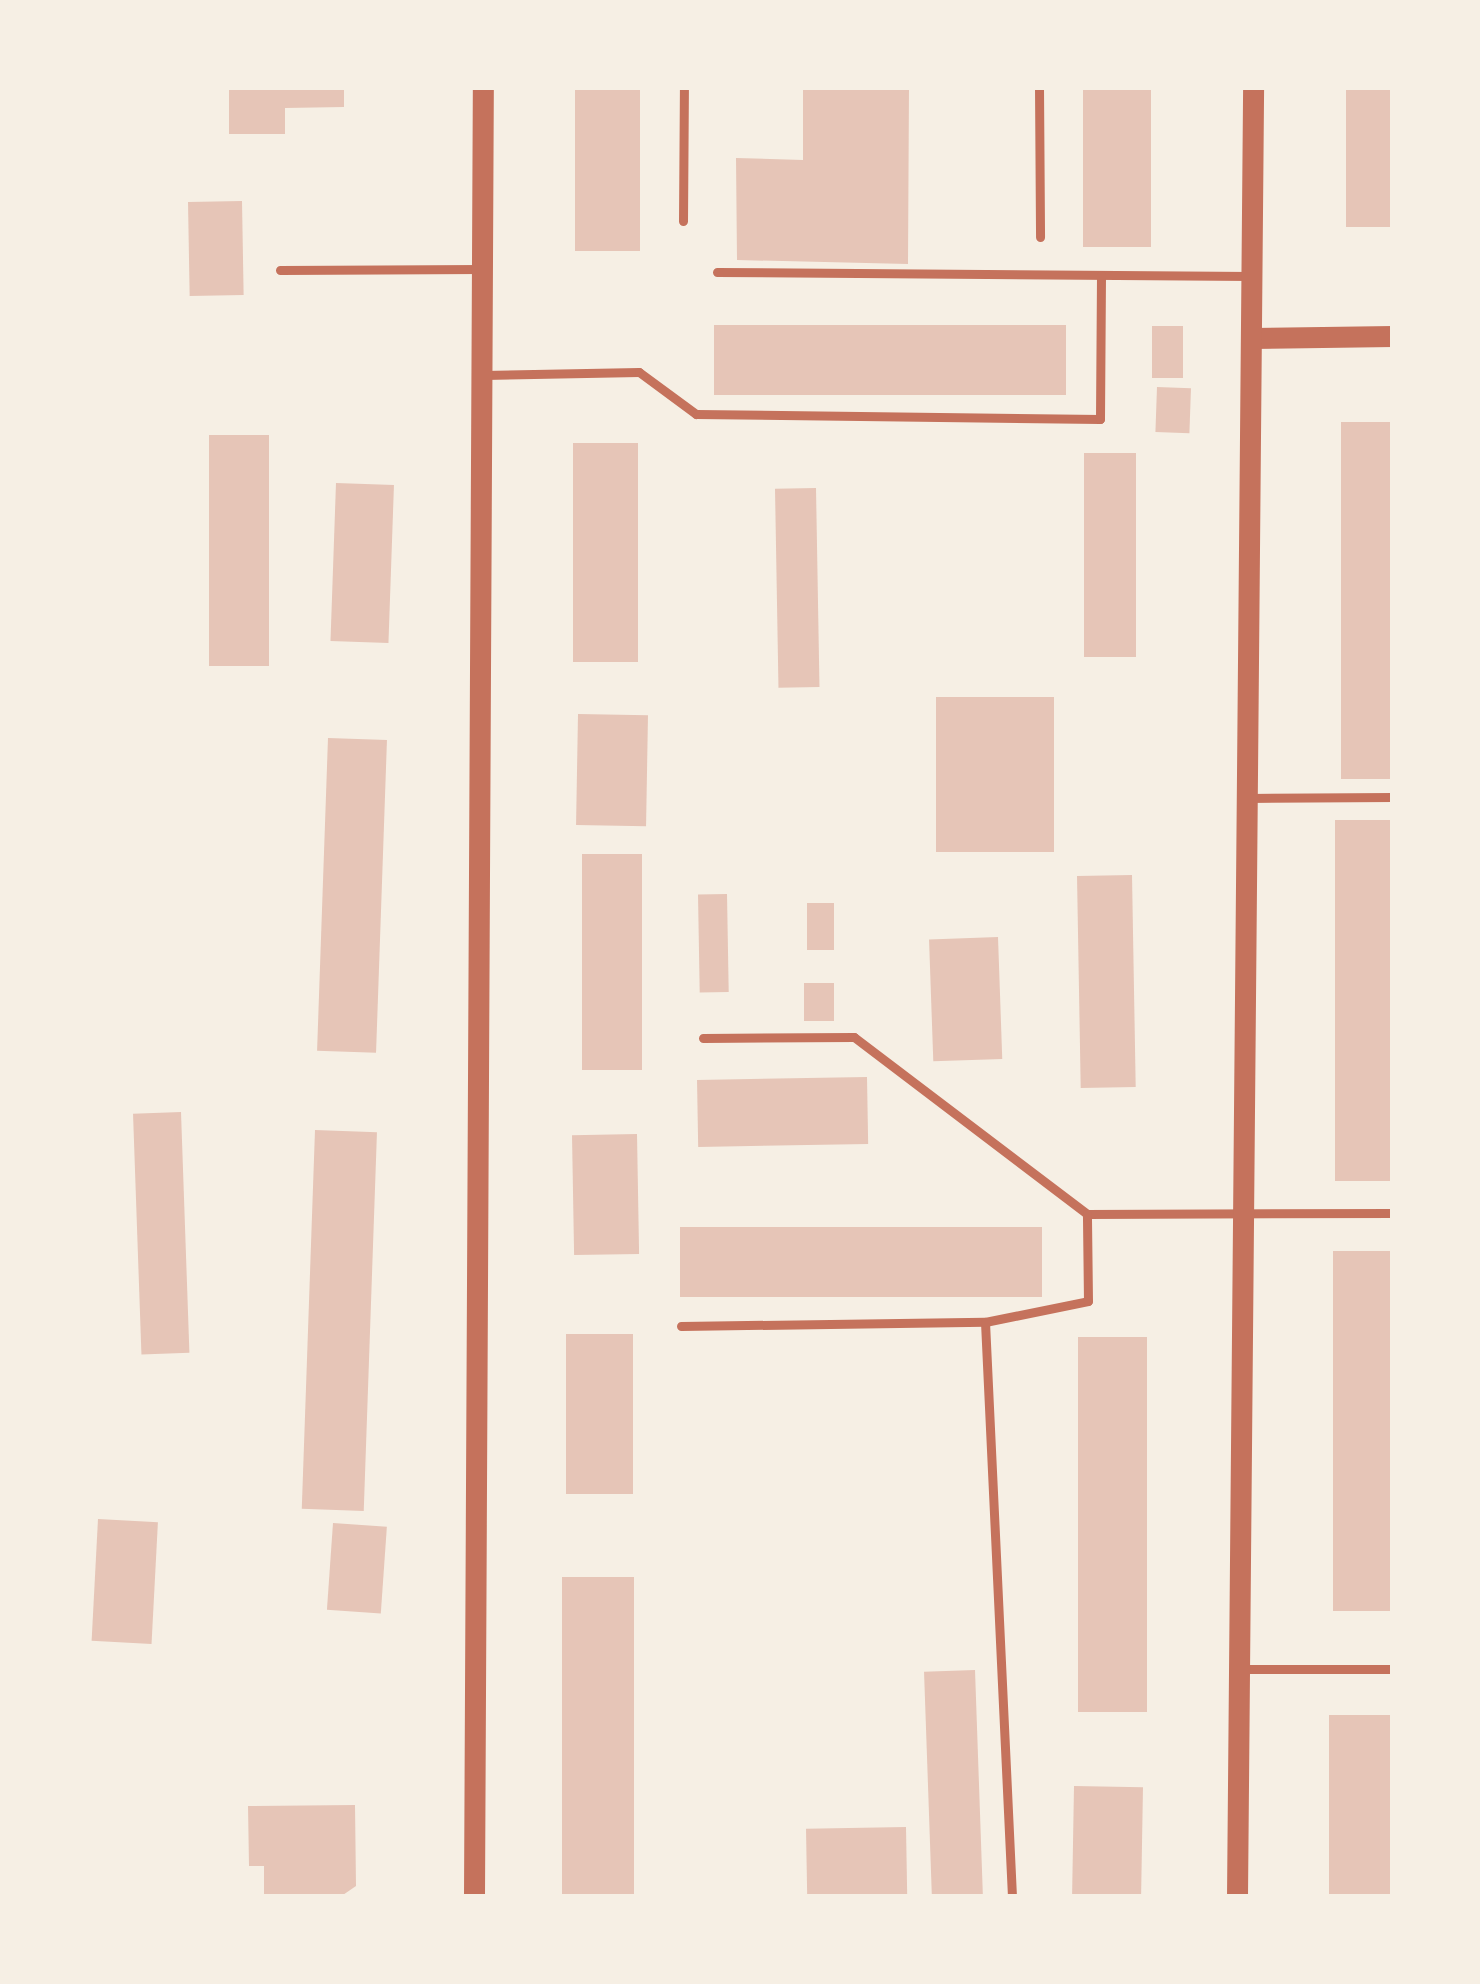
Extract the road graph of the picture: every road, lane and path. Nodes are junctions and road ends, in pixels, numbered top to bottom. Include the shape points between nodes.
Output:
1 (483, 87) edge
2 (685, 87) edge
3 (1039, 87) edge
4 (1253, 87) edge
5 (682, 221) dead end
6 (1040, 237) dead end
7 (482, 269) junction
8 (280, 270) dead end
9 (717, 272) dead end
10 (1102, 275) junction
11 (1251, 276) junction
12 (1393, 336) edge
13 (1251, 338) junction
14 (479, 375) junction
15 (1393, 797) edge
16 (1247, 798) junction
17 (703, 1038) dead end
18 (1087, 1214) junction
19 (1393, 1214) edge
20 (1246, 1216) junction
21 (985, 1322) junction
22 (681, 1326) dead end
23 (1236, 1669) junction
24 (1393, 1670) edge
25 (474, 1897) edge
26 (1012, 1897) edge
27 (1237, 1897) edge

1 - 7 street
2 - 5 lane
3 - 6 lane
4 - 11 street
7 - 8 lane
7 - 14 street
9 - 10 lane
10 - 11 lane
10 - 14 lane via 1100,419 696,414 639,372
11 - 13 street
12 - 13 street
13 - 16 street
14 - 25 street
15 - 16 lane
16 - 20 street
17 - 18 lane via 854,1037
18 - 20 lane
18 - 21 lane via 1088,1301
19 - 20 lane
20 - 23 street
21 - 22 lane
21 - 26 lane
23 - 24 lane
23 - 27 street

